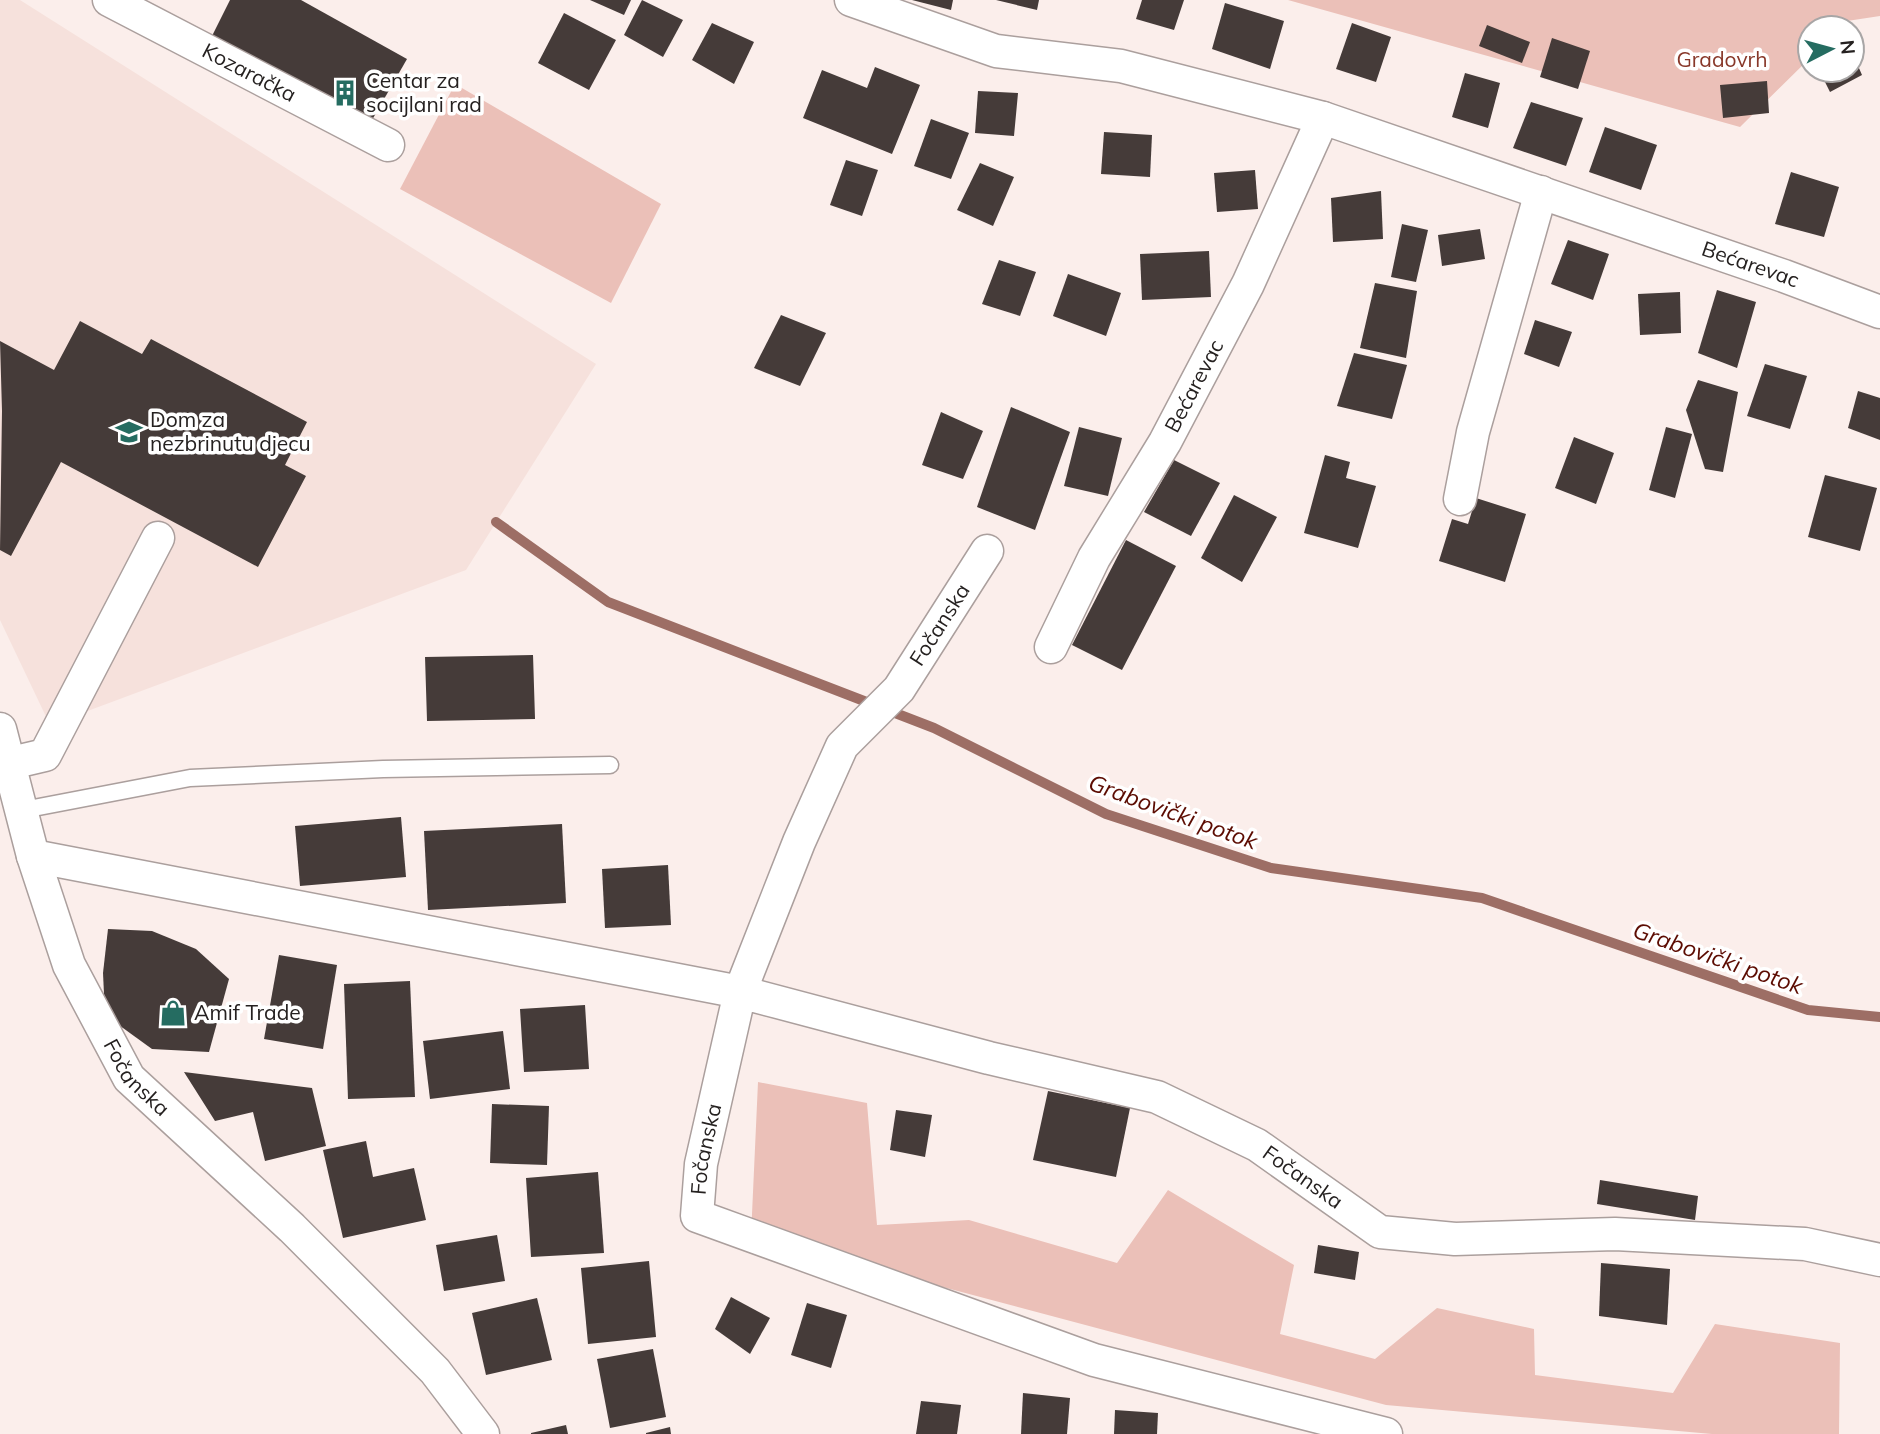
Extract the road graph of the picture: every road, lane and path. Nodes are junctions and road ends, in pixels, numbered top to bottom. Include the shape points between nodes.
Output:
1 (109, 0) edge
2 (851, 0) edge
3 (1323, 118) junction
4 (388, 145) dead end
5 (1541, 192) junction
6 (1880, 312) edge
7 (1460, 499) dead end
8 (158, 538) dead end
9 (987, 551) dead end
10 (1051, 647) dead end
11 (0, 729) edge
12 (11, 763) junction
13 (610, 765) dead end
14 (23, 810) junction
15 (33, 856) junction
16 (740, 992) junction
17 (1880, 1259) edge
18 (483, 1434) edge
19 (1386, 1434) edge

1 - 4 street, Kozaračka
2 - 3 street, Bećarevac via 996,51 1121,66
3 - 5 street, Bećarevac
3 - 10 street, Bećarevac via 1248,284 1165,442 1094,558
5 - 6 street, Bećarevac
5 - 7 street via 1473,432
8 - 12 street via 45,755
9 - 16 street, Fočanska via 899,689 842,746
11 - 12 street, Fočanska
12 - 14 street, Fočanska
13 - 14 lane via 190,778
14 - 15 street, Fočanska
15 - 16 street, Fočanska
15 - 18 street, Fočanska via 69,965 129,1078 292,1228 435,1371
16 - 17 street, Fočanska via 1157,1097 1257,1145 1380,1232 1455,1239 1615,1234 1696,1238 1805,1244
16 - 19 street, Fočanska via 701,1164 697,1216 1094,1360

